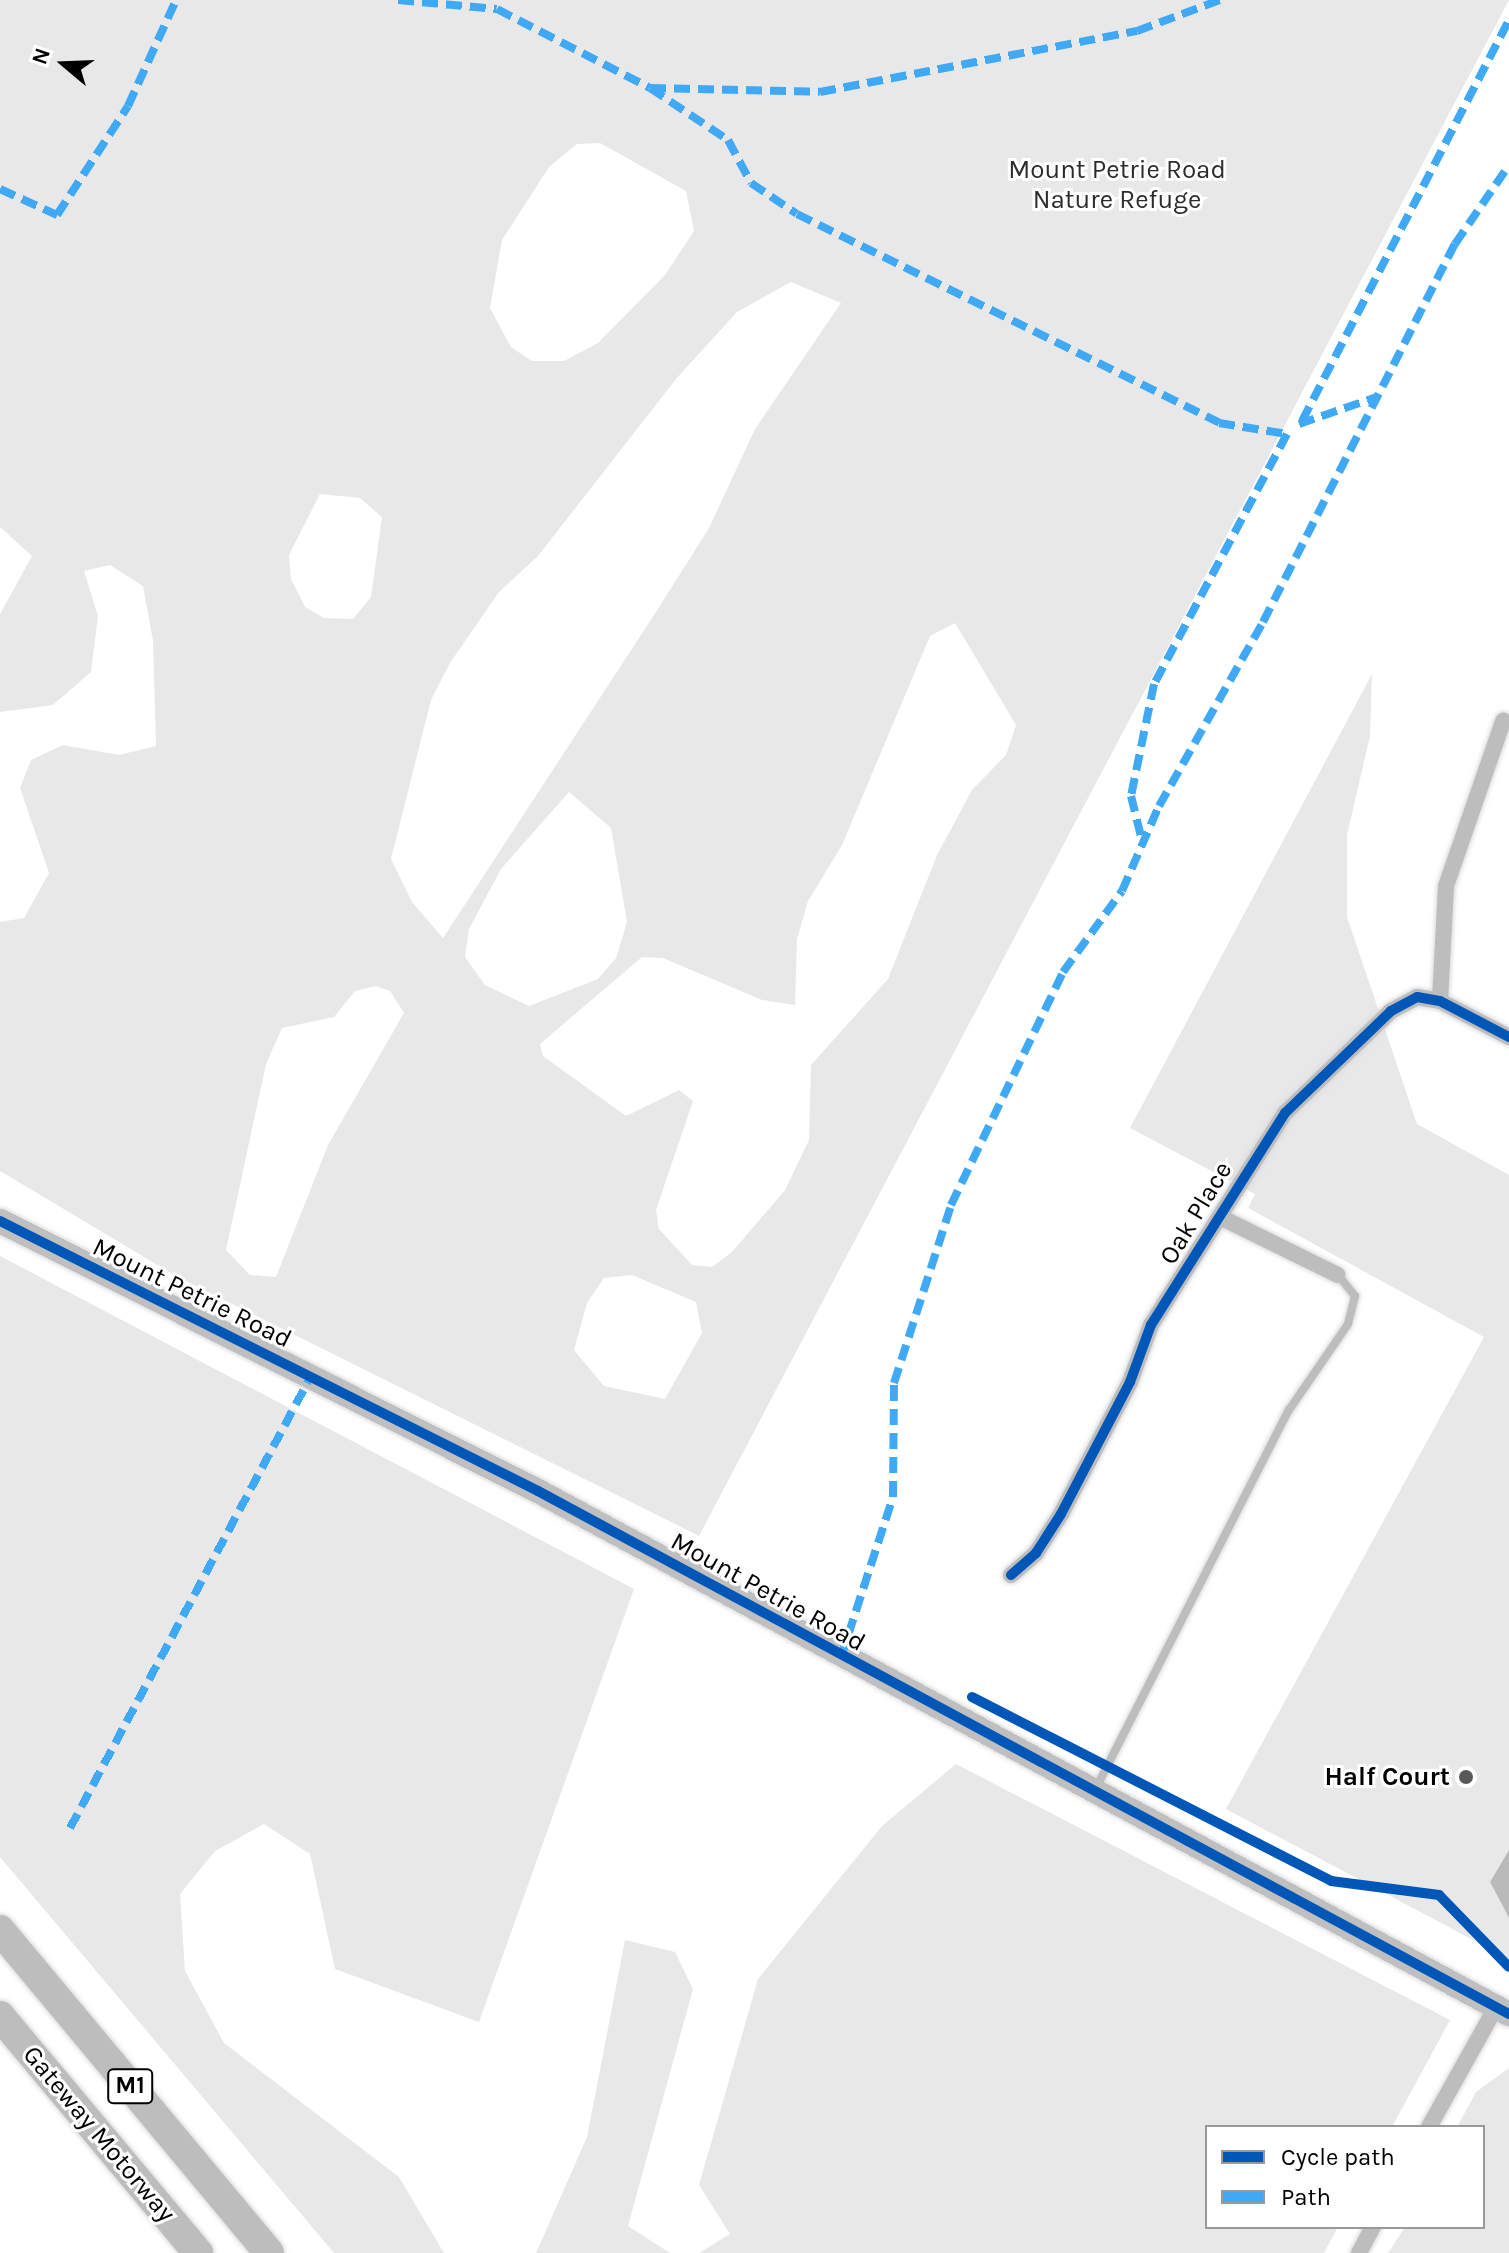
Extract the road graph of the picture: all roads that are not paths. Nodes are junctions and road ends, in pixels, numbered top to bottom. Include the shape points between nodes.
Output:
1 (1503, 721) dead end
2 (1440, 1001) junction
3 (1509, 1037) edge
4 (1220, 1217) junction
5 (0, 1221) edge
6 (1338, 1275) joint
7 (1011, 1575) dead end
8 (1094, 1792) junction
9 (0, 1930) edge
10 (1502, 2011) edge
11 (0, 2016) edge
12 (1430, 2125) edge
13 (1372, 2229) edge
14 (198, 2253) edge
15 (269, 2253) edge
16 (1359, 2253) edge

1 - 2 street via 1446,886
2 - 3 street
2 - 4 street, Oak Place via 1417,997 1391,1011 1326,1070 1266,1138
4 - 6 street
4 - 7 street, Oak Place via 1151,1325 1130,1382 1061,1514 1036,1553
5 - 8 street, Mount Petrie Road via 538,1491
6 - 8 lane via 1355,1296 1348,1324 1289,1410
8 - 10 street, Mount Petrie Road
9 - 15 highway, Gateway Motorway / M1
10 - 12 street
11 - 14 highway, Gateway Motorway / M1
13 - 16 street

